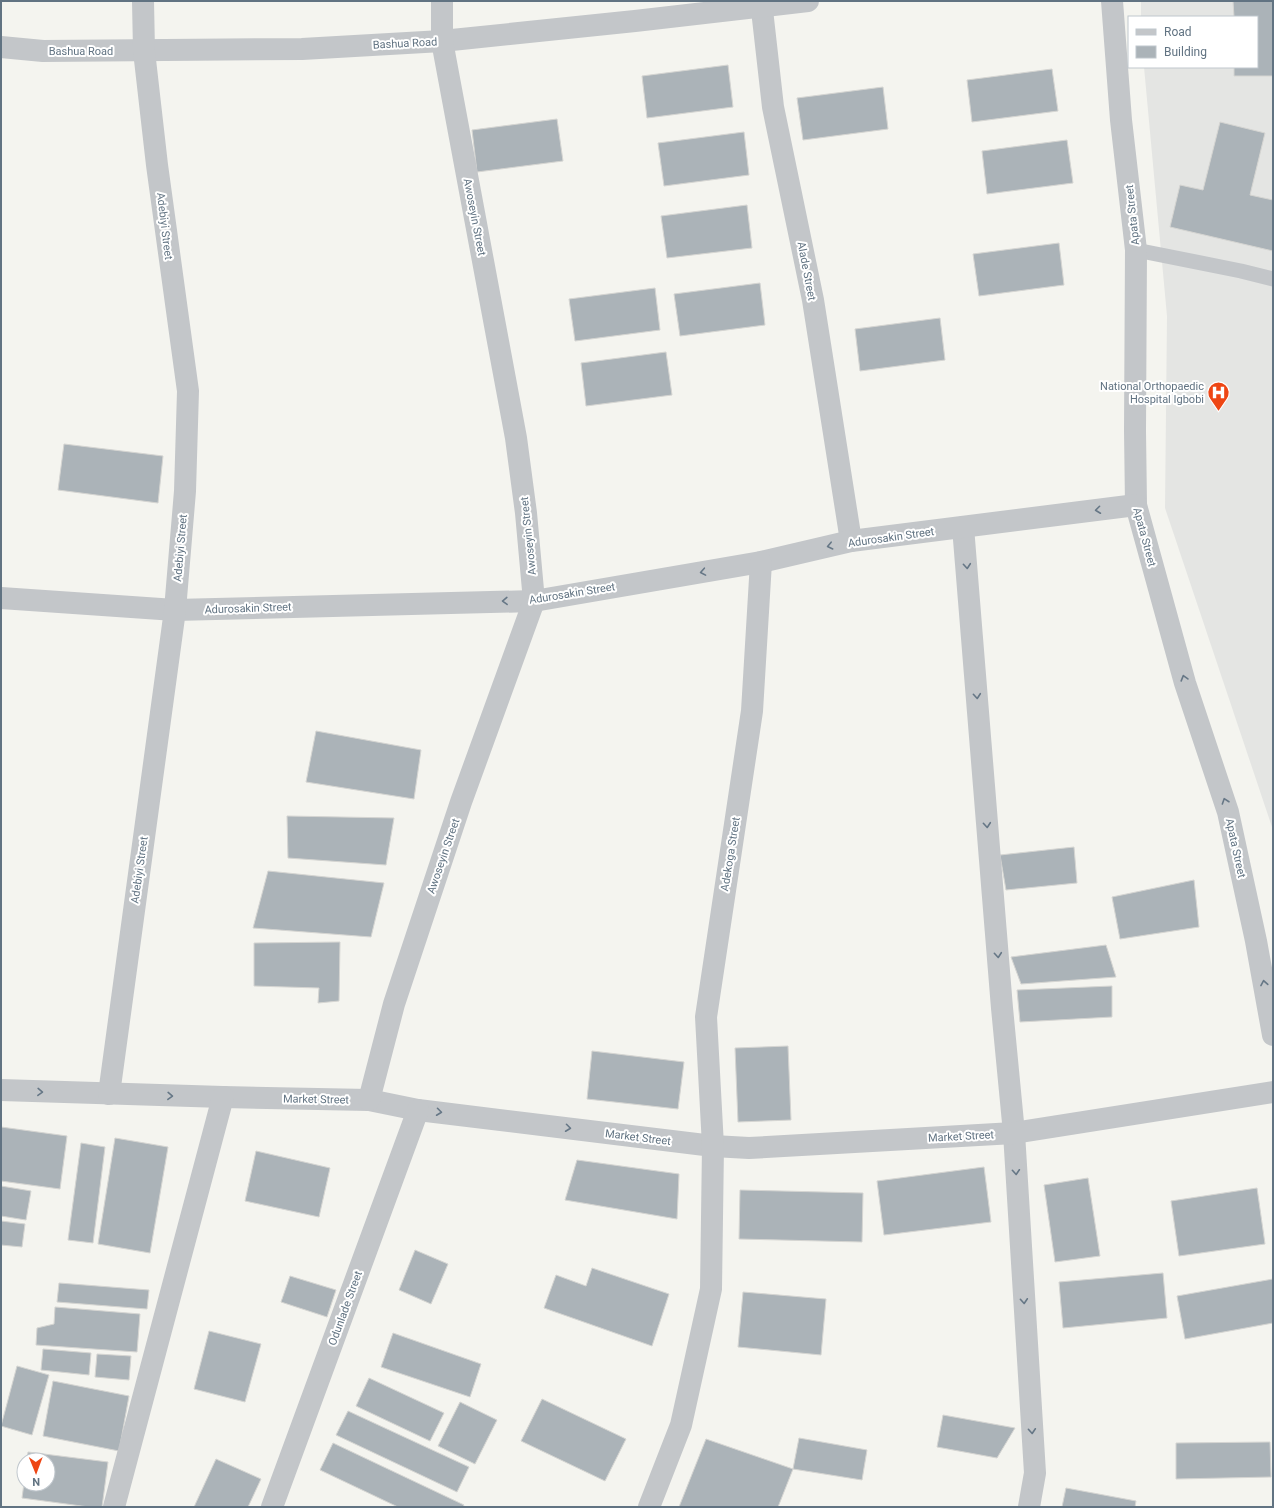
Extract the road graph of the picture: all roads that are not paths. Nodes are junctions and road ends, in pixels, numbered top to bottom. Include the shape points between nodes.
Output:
1 (143, 1) edge
2 (442, 1) edge
3 (808, 1) edge
4 (1112, 1) edge
5 (761, 3) edge
6 (442, 41) junction
7 (1, 47) edge
8 (144, 51) junction
9 (1136, 250) junction
10 (1273, 279) edge
11 (1136, 505) junction
12 (964, 527) junction
13 (851, 541) junction
14 (761, 562) junction
15 (1, 598) edge
16 (534, 601) junction
17 (174, 610) junction
18 (1273, 1035) edge
19 (1, 1090) edge
20 (1273, 1092) edge
21 (109, 1094) junction
22 (224, 1097) junction
23 (368, 1100) junction
24 (418, 1110) junction
25 (1014, 1133) junction
26 (712, 1146) junction
27 (114, 1507) edge
28 (272, 1507) edge
29 (649, 1507) edge
30 (1029, 1507) edge

1 - 8 street, Adebiyi Street
2 - 6 street, Awoseyin Street
3 - 5 street, Bashua Road
4 - 9 street, Apata Street via 1121,120
5 - 6 street, Bashua Road via 635,21
5 - 13 street, Alade Street via 773,107 813,300
6 - 8 street, Bashua Road via 302,49
6 - 16 street, Awoseyin Street via 516,438
7 - 8 street, Bashua Road via 43,51
8 - 17 street, Adebiyi Street via 188,391 185,491
9 - 10 lane via 1241,270
9 - 11 street, Apata Street
11 -> 12 street, Adurosakin Street
18 -> 11 street, Apata Street via 1228,812 1185,683
12 - 13 street, Adurosakin Street
12 -> 25 street via 1001,1000
13 -> 14 street, Adurosakin Street
14 -> 16 street, Adurosakin Street
14 - 26 street, Adekoga Street via 752,711 706,1016
15 - 17 street, Adurosakin Street
16 -> 17 street, Adurosakin Street
16 - 23 street, Awoseyin Street via 464,795 394,1004
17 - 21 street, Adebiyi Street
19 -> 21 street, Market Street
20 - 25 street, Market Street
21 -> 22 street, Market Street
22 - 23 street, Market Street
22 - 27 street
23 - 24 street, Market Street
24 -> 26 street, Market Street
24 - 28 street, Odunlade Street
25 - 26 street, Market Street via 749,1148
25 -> 30 street via 1035,1473
26 - 29 street, Adekoga Street via 711,1288 681,1425

